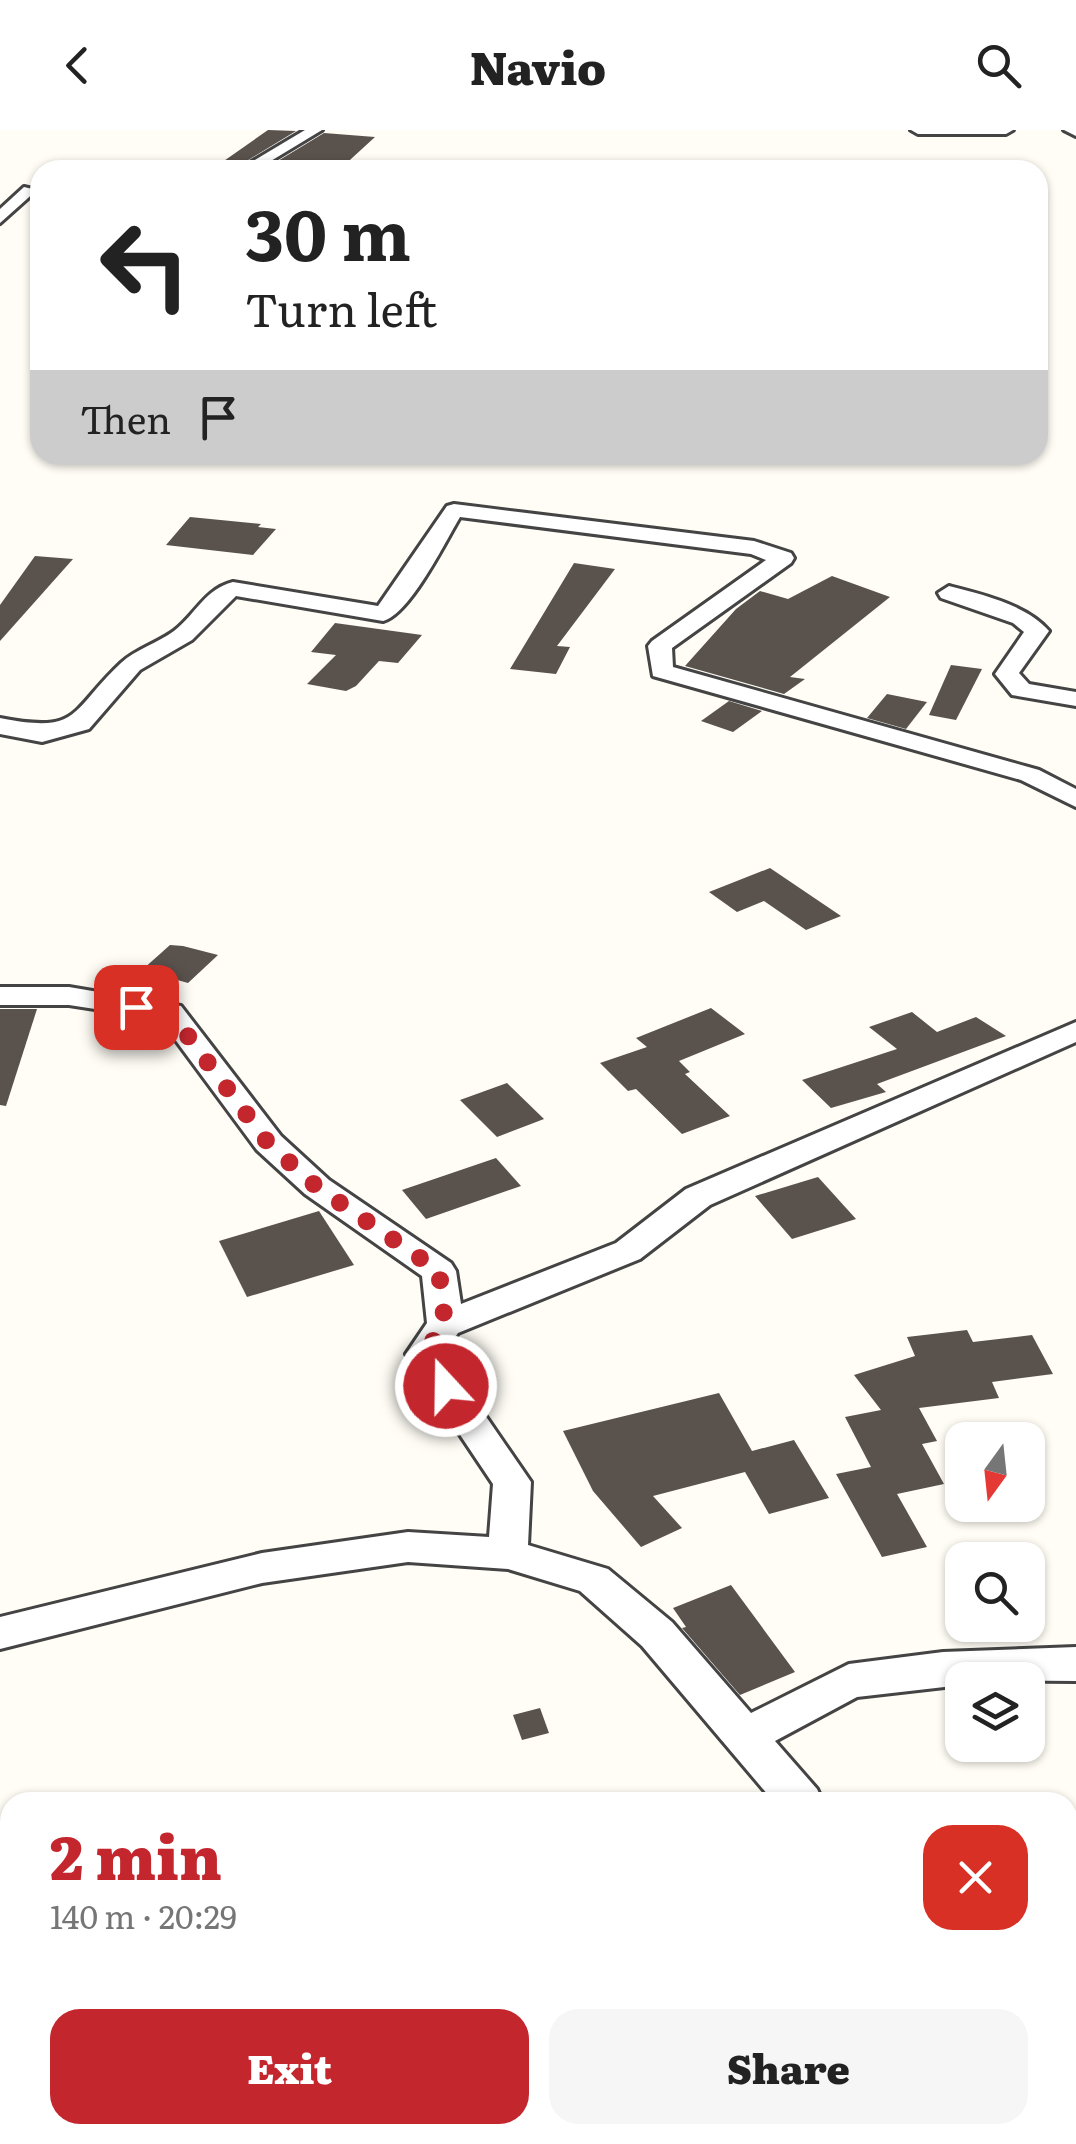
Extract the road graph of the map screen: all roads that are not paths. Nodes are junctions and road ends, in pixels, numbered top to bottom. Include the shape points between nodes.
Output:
1 (315, 130) edge
2 (918, 130) edge
3 (1006, 130) edge
4 (262, 160) edge
5 (0, 189) edge
6 (30, 190) edge
7 (30, 194) edge
8 (0, 218) edge
9 (949, 593) dead end
10 (1076, 699) edge
11 (0, 726) edge
12 (1076, 799) edge
13 (0, 996) edge
14 (1076, 1030) edge
15 (445, 1324) junction
16 (508, 1554) junction
17 (0, 1633) edge
18 (1076, 1664) edge
19 (745, 1737) junction
20 (792, 1792) edge

1 - 4 street
2 - 3 street
5 - 6 street
7 - 8 street
9 - 10 street via 1021,618 1037,631 1008,674 1021,690
11 - 12 street via 42,734 80,724 132,665 184,634 233,589 384,614 454,510 754,548 783,558 660,646 662,671 1030,776
13 - 15 street via 69,996 170,1012 268,1143 317,1187 439,1271
14 - 15 street via 698,1196 628,1251
15 - 16 street via 424,1354 512,1482
16 - 17 street via 408,1547 262,1568
16 - 19 street via 594,1580 658,1634
18 - 19 street via 850,1681
19 - 20 street

